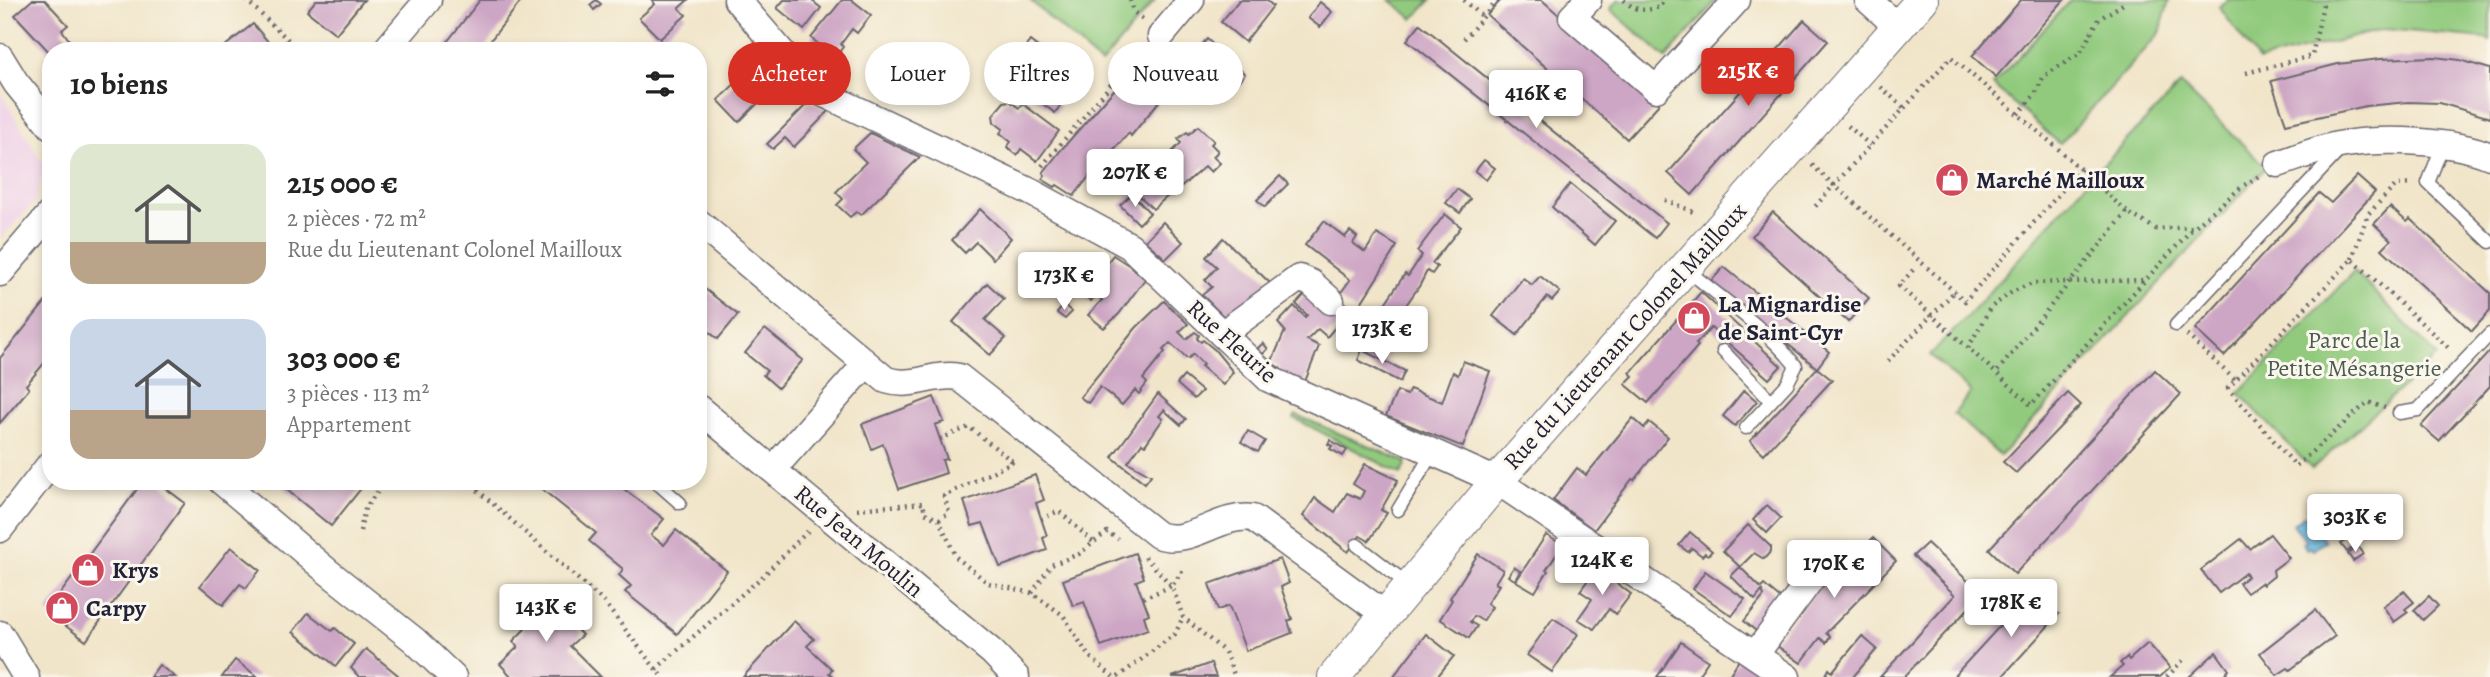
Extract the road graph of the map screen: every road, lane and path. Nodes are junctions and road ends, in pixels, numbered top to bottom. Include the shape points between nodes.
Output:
1 (246, 0) edge
2 (428, 0) edge
3 (737, 0) edge
4 (1191, 0) edge
5 (1464, 0) edge
6 (1498, 0) edge
7 (1588, 0) edge
8 (1624, 0) edge
9 (1663, 0) edge
10 (1737, 0) edge
11 (1868, 0) edge
12 (1922, 0) edge
13 (2125, 0) edge
14 (2324, 0) edge
15 (1483, 17) junction
16 (1898, 27) junction
17 (1160, 36) joint
18 (1464, 39) dead end
19 (290, 42) edge
20 (393, 42) edge
21 (0, 57) edge
22 (2246, 73) dead end
23 (1881, 87) dead end
24 (1904, 108) junction
25 (2018, 114) junction
26 (42, 115) edge
27 (1847, 125) dead end
28 (2346, 144) junction
29 (2443, 144) junction
30 (1870, 145) junction
31 (2490, 156) edge
32 (1812, 164) dead end
33 (2278, 164) joint
34 (1042, 166) dead end
35 (2081, 169) junction
36 (2428, 183) junction
37 (1834, 185) junction
38 (1813, 209) dead end
39 (2127, 212) junction
40 (42, 224) edge
41 (2194, 227) junction
42 (707, 230) edge
43 (2490, 243) edge
44 (2352, 259) junction
45 (1685, 268) junction
46 (1913, 270) dead end
47 (0, 273) edge
48 (2146, 280) junction
49 (2070, 282) junction
50 (1954, 292) junction
51 (1331, 301) dead end
52 (1932, 316) junction
53 (2176, 325) joint
54 (1222, 334) junction
55 (2490, 334) edge
56 (1968, 348) junction
57 (1723, 351) dead end
58 (1888, 361) dead end
59 (2464, 362) junction
60 (866, 364) junction
61 (1996, 373) junction
62 (2236, 381) junction
63 (1770, 401) junction
64 (2399, 413) joint
65 (707, 415) edge
66 (1746, 428) dead end
67 (940, 439) dead end
68 (1433, 452) junction
69 (783, 458) dead end
70 (42, 475) edge
71 (1497, 481) junction
72 (232, 490) edge
73 (379, 490) edge
74 (477, 490) edge
75 (665, 490) edge
76 (680, 503) dead end
77 (848, 509) dead end
78 (1398, 510) dead end
79 (1041, 519) dead end
80 (939, 520) junction
81 (0, 529) edge
82 (360, 531) dead end
83 (808, 531) dead end
84 (1094, 542) junction
85 (1128, 544) dead end
86 (1357, 545) dead end
87 (1138, 549) dead end
88 (1825, 560) dead end
89 (1185, 567) dead end
90 (1172, 586) junction
91 (1410, 586) junction
92 (1032, 593) junction
93 (1143, 598) dead end
94 (1387, 616) junction
95 (1183, 617) junction
96 (0, 634) edge
97 (1755, 655) junction
98 (2184, 659) dead end
99 (656, 669) junction
100 (26, 677) edge
101 (453, 677) edge
102 (662, 677) edge
103 (1016, 677) edge
104 (1116, 677) edge
105 (1235, 677) edge
106 (1334, 677) edge
107 (1787, 677) edge
108 (2166, 677) edge

1 - 19 path
2 - 20 street
3 - 54 street, Rue Fleurie via 822,93 1029,191 1130,246
4 - 17 street
5 - 15 path
6 - 15 path
7 - 10 street via 1573,17 1656,89
8 - 9 path via 1644,11 1660,7
11 - 16 street
12 - 16 street, Rue du Lieutenant Colonel Mailloux
13 - 25 path via 2099,19 2080,53 2044,76
14 - 22 path via 2312,56
15 - 18 path
16 - 45 street, Rue du Lieutenant Colonel Mailloux
17 - 34 path via 1151,37
21 - 26 street
23 - 24 path
24 - 25 path via 1951,57
24 - 30 path
25 - 35 path
27 - 30 path
28 - 29 street
28 - 33 street
28 - 53 lane
29 - 31 street
29 - 36 lane
30 - 37 path
32 - 37 path
33 - 41 path
35 - 39 path
35 - 50 path via 1965,301
36 - 43 lane
36 - 44 path via 2396,185 2368,214
37 - 38 path
37 - 50 path
39 - 41 path via 2156,229
39 - 49 path
40 - 47 street
41 - 48 path
42 - 60 street
44 - 59 path
44 - 62 path
45 - 63 lane via 1759,328 1796,366 1787,384
45 - 71 street, Rue du Lieutenant Colonel Mailloux
46 - 52 path via 1899,286
48 - 49 path
48 - 61 path via 2031,405
49 - 56 path via 2032,283 2012,292 1990,308
49 - 61 path
50 - 52 path
51 - 54 street via 1299,278
52 - 56 path
52 - 58 path
53 - 62 path
54 - 68 street, Rue Fleurie via 1269,379
55 - 59 lane
56 - 61 path
57 - 63 lane
59 - 64 lane via 2418,410
60 - 69 street
60 - 94 street via 897,384 959,377 1168,539 1233,518 1252,518
62 - 64 path via 2228,388 2296,466 2368,402
63 - 66 lane
65 - 103 street, Rue Jean Moulin via 992,652
67 - 80 path via 969,427 1014,460 944,496 949,512
68 - 71 street, Rue Fleurie
68 - 78 lane
70 - 81 street
71 - 91 street, Rue du Lieutenant Colonel Mailloux
71 - 97 street, Rue Fleurie
72 - 101 street
73 - 82 path via 365,508
74 - 99 path via 604,600
75 - 76 lane
77 - 80 path via 923,503 925,513
79 - 84 path via 1059,511
80 - 92 path via 956,557 988,583
83 - 99 path
84 - 85 path via 1107,533
84 - 92 path via 1079,554 1051,565
86 - 91 lane
87 - 90 path
88 - 97 street
89 - 90 path
90 - 93 path
90 - 95 path
91 - 94 street, Rue du Lieutenant Colonel Mailloux
92 - 104 path via 1063,615 1088,655
94 - 106 street, Rue du Lieutenant Colonel Mailloux
95 - 104 path via 1175,634
95 - 105 path via 1226,652
96 - 100 street
97 - 107 street, Rue Fleurie
98 - 108 path
99 - 102 path

